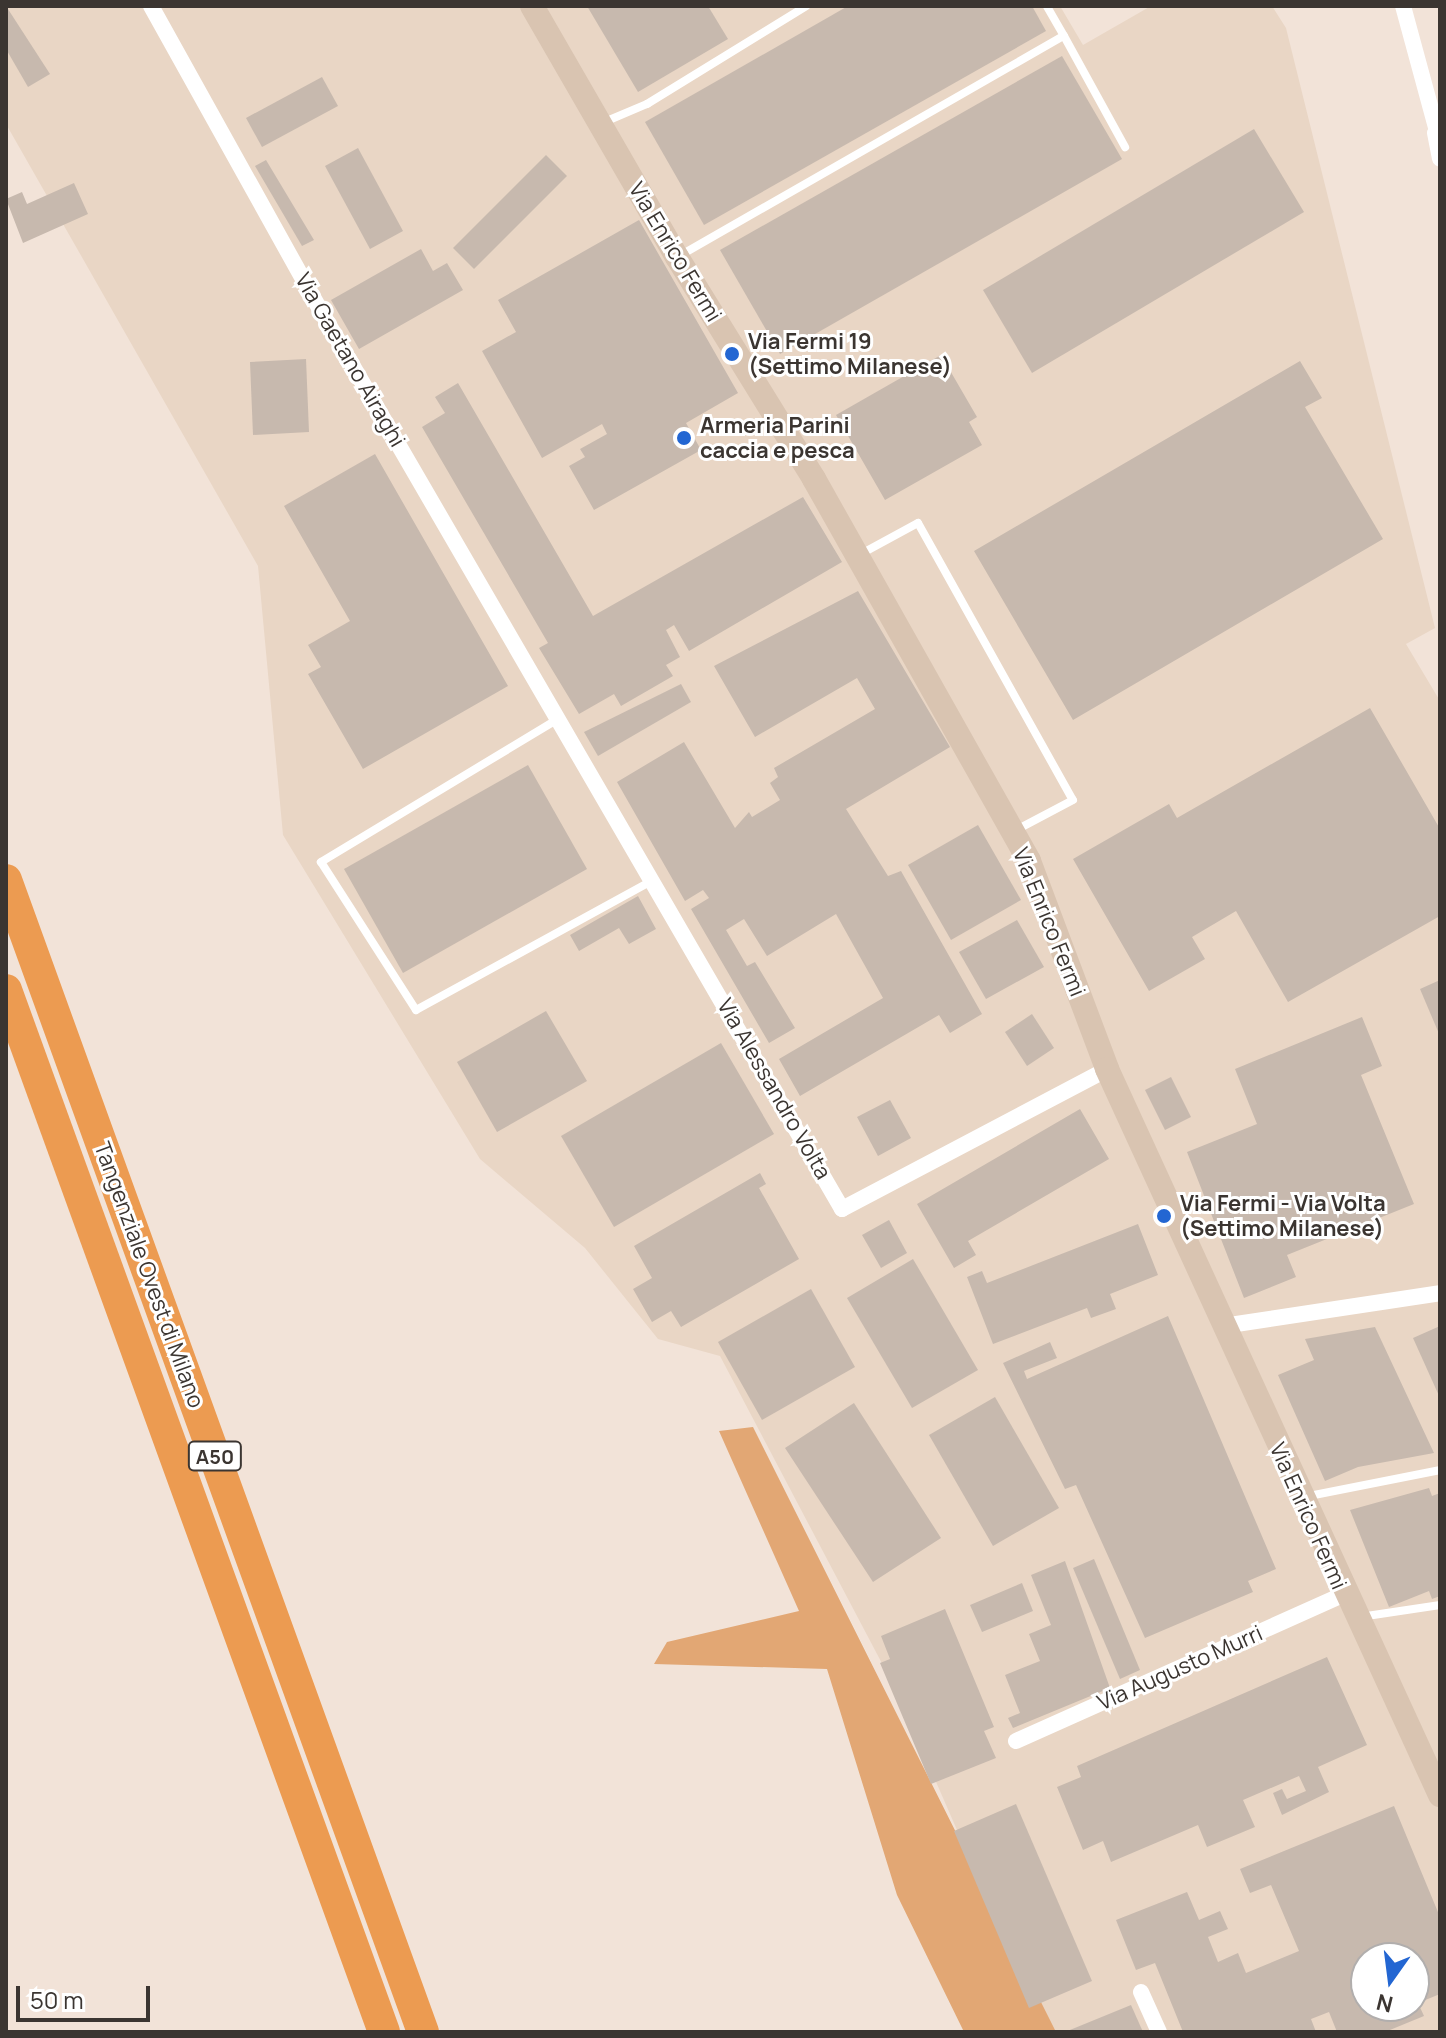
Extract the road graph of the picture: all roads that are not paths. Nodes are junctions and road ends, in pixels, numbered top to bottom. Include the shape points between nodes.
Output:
1 (151, 6) edge
2 (532, 6) edge
3 (806, 6) edge
4 (1047, 6) edge
5 (1403, 6) edge
6 (1064, 36) junction
7 (1432, 119) junction
8 (600, 124) junction
9 (1440, 142) edge
10 (1125, 147) dead end
11 (1440, 159) edge
12 (677, 257) junction
13 (857, 556) junction
14 (558, 714) junction
15 (1012, 833) junction
16 (653, 879) junction
17 (6, 880) edge
18 (6, 990) edge
19 (1107, 1069) junction
20 (1440, 1293) edge
21 (1223, 1326) junction
22 (1440, 1470) edge
23 (1300, 1498) junction
24 (1344, 1594) junction
25 (1440, 1605) edge
26 (1355, 1618) junction
27 (1016, 1741) dead end
28 (1440, 1795) edge
29 (1141, 1992) dead end
30 (384, 2032) edge
31 (423, 2032) edge
32 (1159, 2032) edge

1 - 14 street, Via Gaetano Airaghi via 322,313
2 - 8 street, Via Enrico Fermi
3 - 8 lane via 647,104
4 - 6 lane
5 - 7 street
6 - 10 lane
6 - 12 lane
7 - 9 street
7 - 11 street
8 - 12 street, Via Enrico Fermi
12 - 13 street, Via Enrico Fermi
13 - 15 street, Via Enrico Fermi
13 - 15 lane via 918,523 1073,800
14 - 16 street, Via Alessandro Volta
14 - 16 lane via 321,862 416,1010
15 - 19 street, Via Enrico Fermi via 1029,861
16 - 19 street, Via Alessandro Volta via 842,1209
17 - 31 highway, Tangenziale Ovest di Milano / A50
18 - 30 highway, Tangenziale Ovest di Milano / A50
19 - 21 street, Via Enrico Fermi
20 - 21 street
21 - 23 street, Via Enrico Fermi
22 - 23 lane
23 - 24 street, Via Enrico Fermi
24 - 26 street, Via Enrico Fermi
24 - 27 street, Via Augusto Murri
25 - 26 lane
26 - 28 street, Via Enrico Fermi
29 - 32 street

